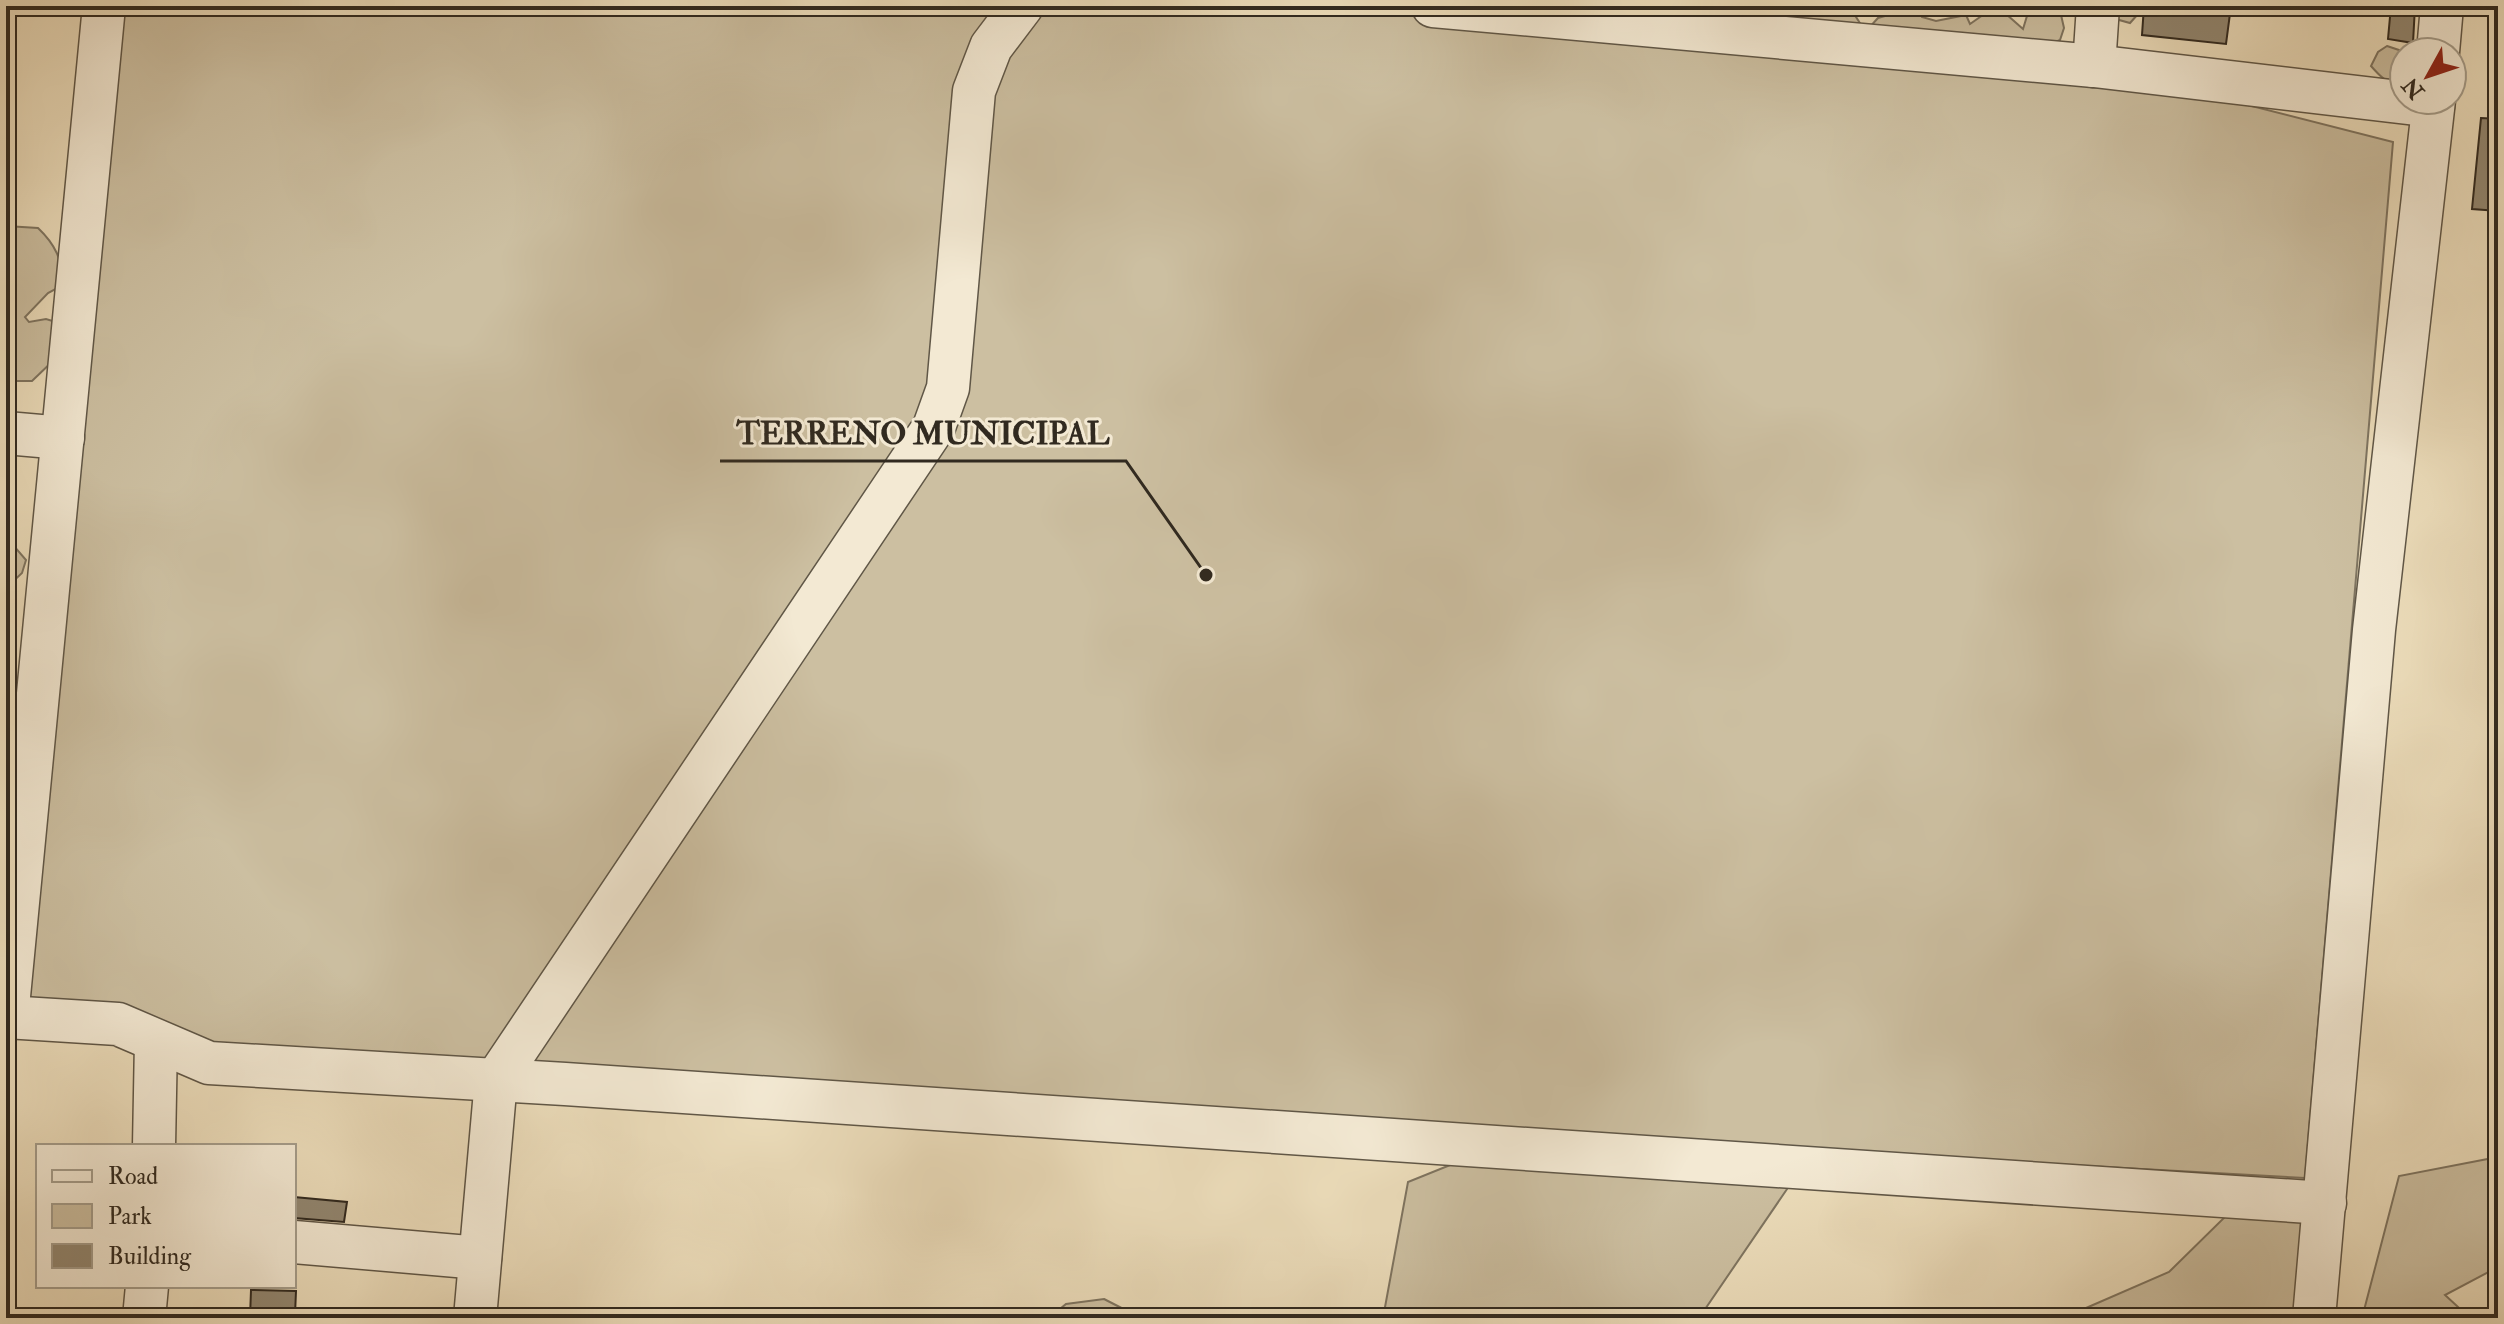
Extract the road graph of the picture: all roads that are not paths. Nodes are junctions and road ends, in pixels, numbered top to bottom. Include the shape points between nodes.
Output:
1 (104, 6) edge
2 (1022, 6) edge
3 (1433, 6) edge
4 (2098, 6) edge
5 (2442, 6) edge
6 (1754, 21) edge
7 (2439, 36) edge
8 (2094, 66) junction
9 (2388, 98) edge
10 (2432, 116) edge
11 (6, 433) edge
12 (63, 438) junction
13 (7, 1017) edge
14 (156, 1041) junction
15 (496, 1080) junction
16 (154, 1144) edge
17 (2325, 1203) junction
18 (296, 1242) edge
19 (480, 1258) junction
20 (147, 1288) edge
21 (144, 1318) edge
22 (475, 1318) edge
23 (2314, 1318) edge

1 - 12 street
2 - 15 street via 991,47 974,91 948,388 934,427
3 - 6 street
4 - 8 street
5 - 7 street
6 - 8 street
8 - 9 street
10 - 17 street via 2374,630
11 - 12 street
12 - 13 street
13 - 14 street via 118,1024
14 - 15 street via 209,1063
14 - 16 street
15 - 17 street
15 - 19 street
17 - 23 street
18 - 19 street
19 - 22 street
20 - 21 street

